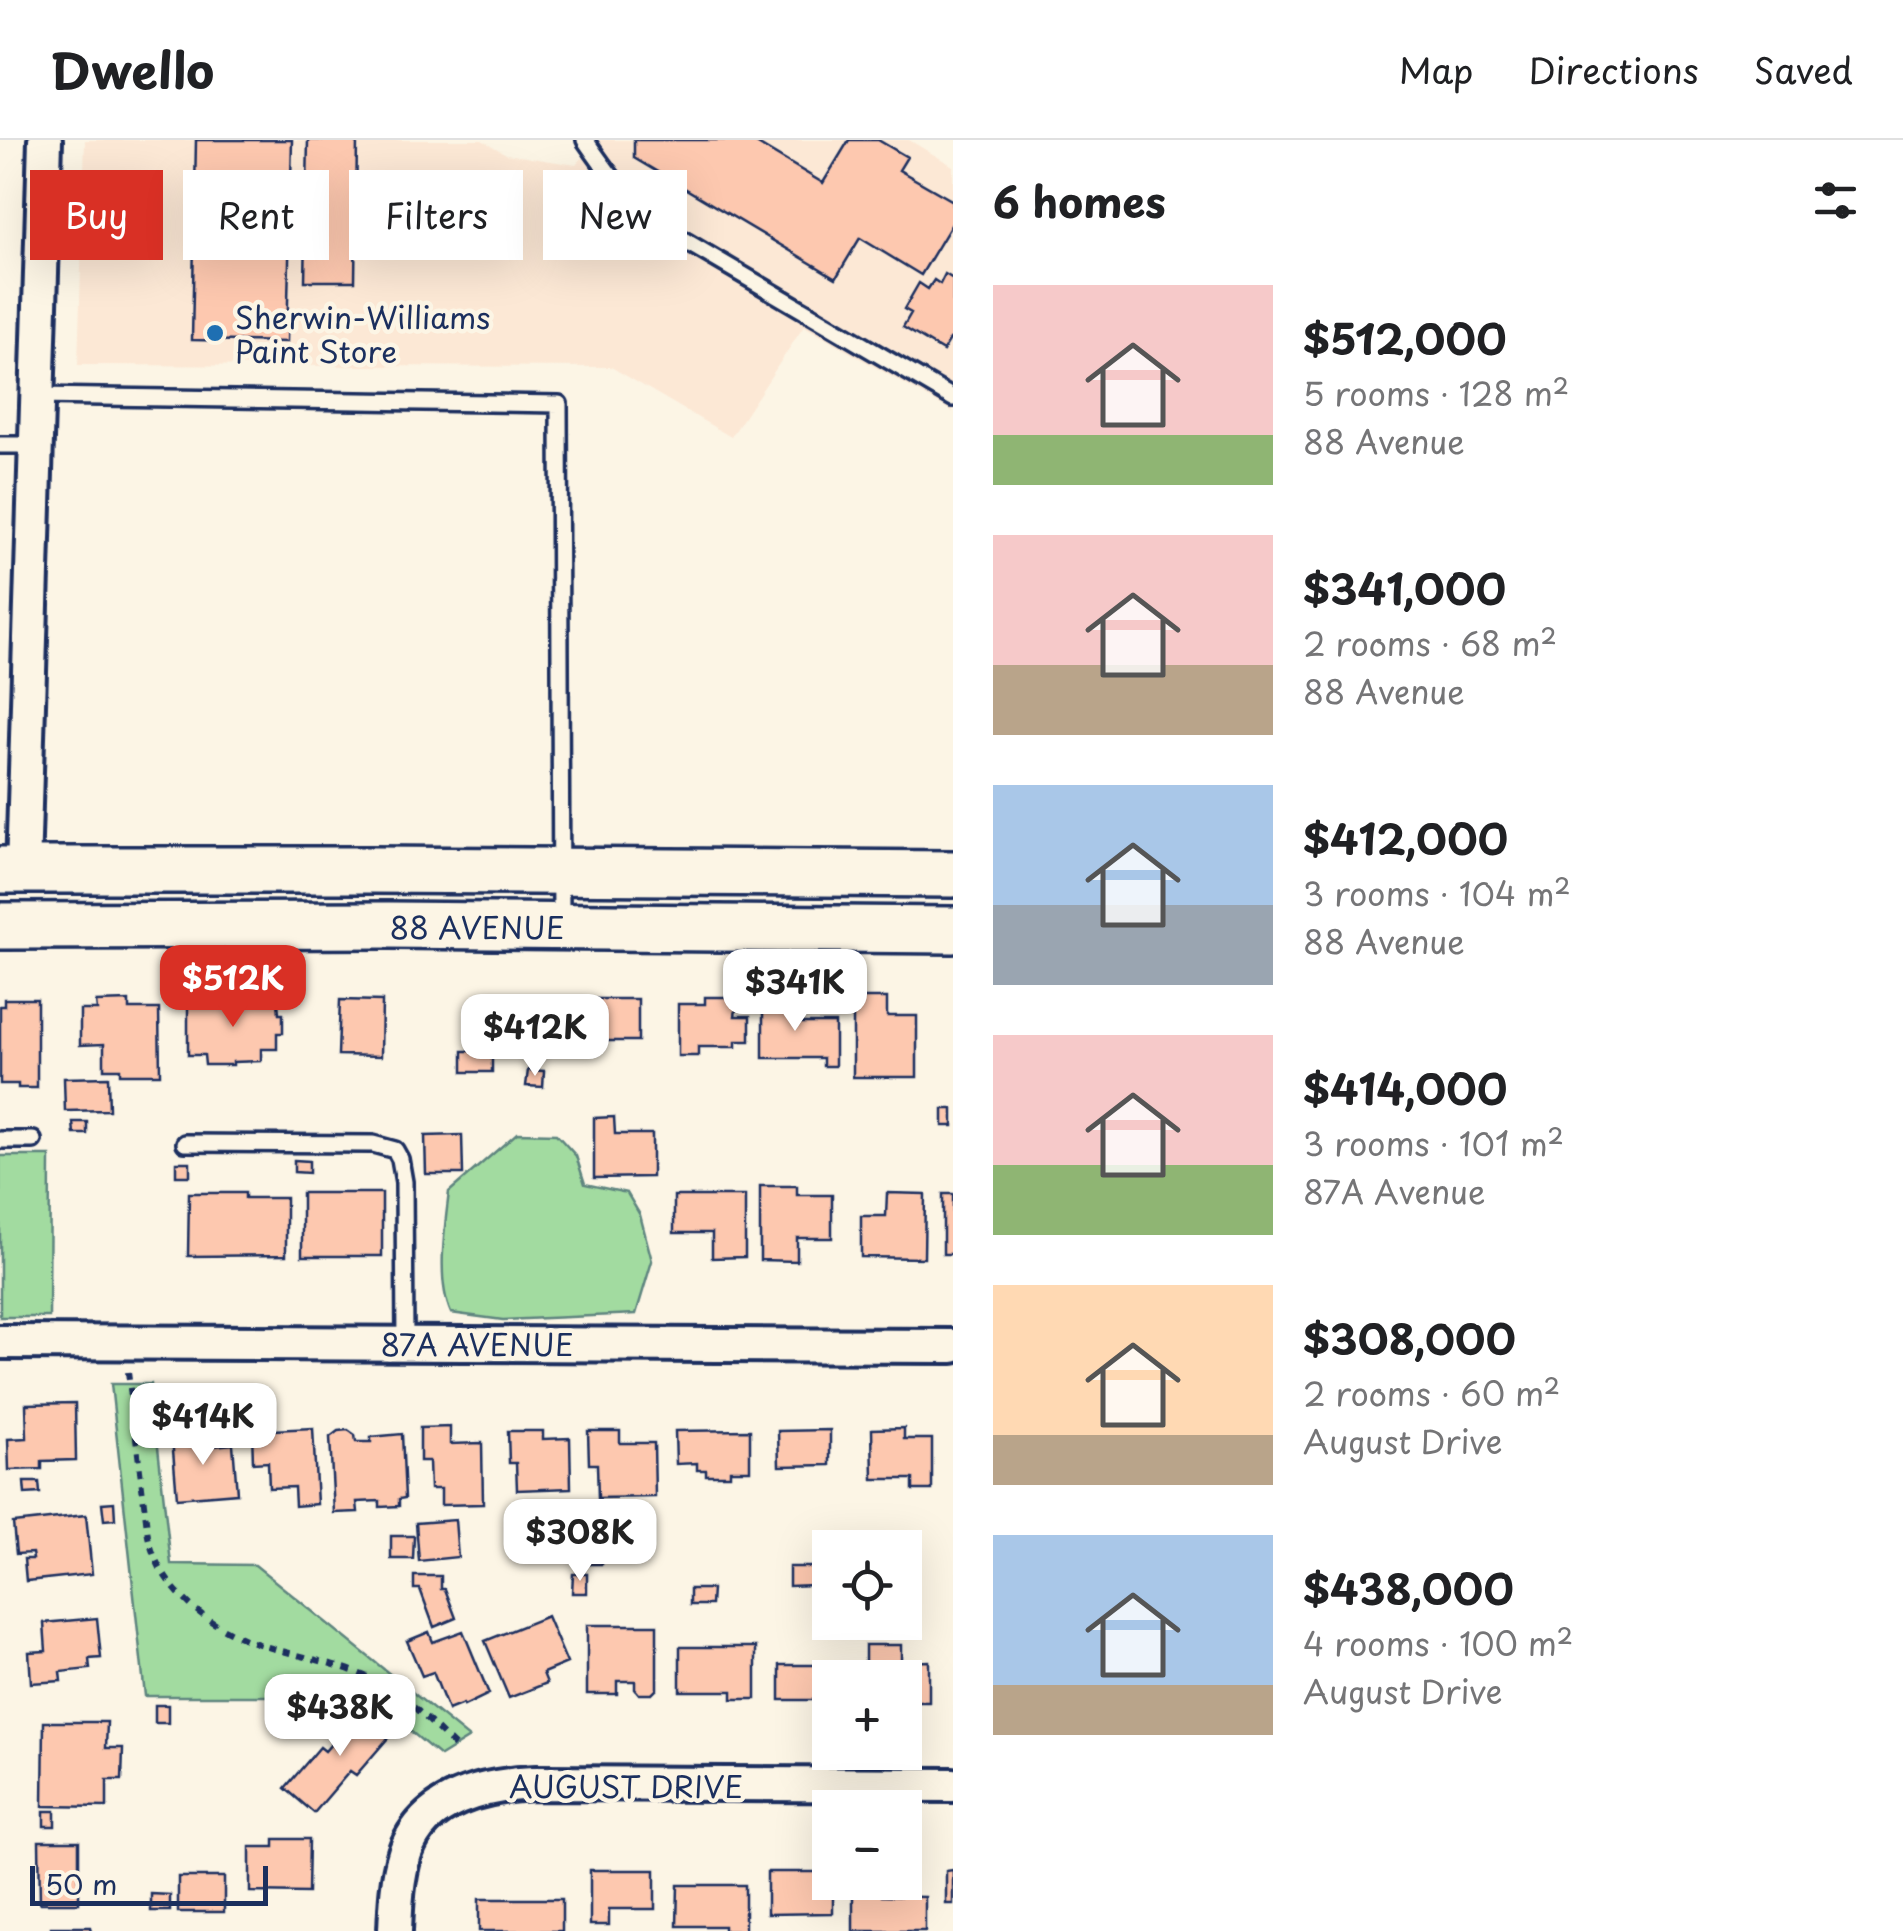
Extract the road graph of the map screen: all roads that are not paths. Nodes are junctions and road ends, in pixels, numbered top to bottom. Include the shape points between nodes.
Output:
1 (45, 140) edge
2 (584, 140) edge
3 (37, 396) junction
4 (953, 398) edge
5 (35, 445) junction
6 (0, 446) edge
7 (12, 870) edge
8 (560, 871) junction
9 (953, 874) edge
10 (0, 926) edge
11 (561, 926) junction
12 (953, 930) edge
13 (0, 1140) edge
14 (34, 1140) dead end
15 (185, 1143) dead end
16 (0, 1342) edge
17 (405, 1343) junction
18 (953, 1346) edge
19 (953, 1784) edge
20 (395, 1931) edge

1 - 3 street
2 - 4 lane via 651,221
3 - 5 street
3 - 8 lane via 559,404
5 - 6 lane
5 - 7 street
7 - 8 main road, 88 AVENUE
8 - 9 main road, 88 AVENUE
8 - 11 lane
10 - 11 main road, 88 AVENUE
11 - 12 main road, 88 AVENUE
13 - 14 lane
15 - 17 lane via 373,1144 394,1150 404,1182
16 - 17 street, 87A AVENUE
17 - 18 street, 87A AVENUE
19 - 20 street, AUGUST DRIVE via 536,1782 477,1790 436,1810 406,1850

